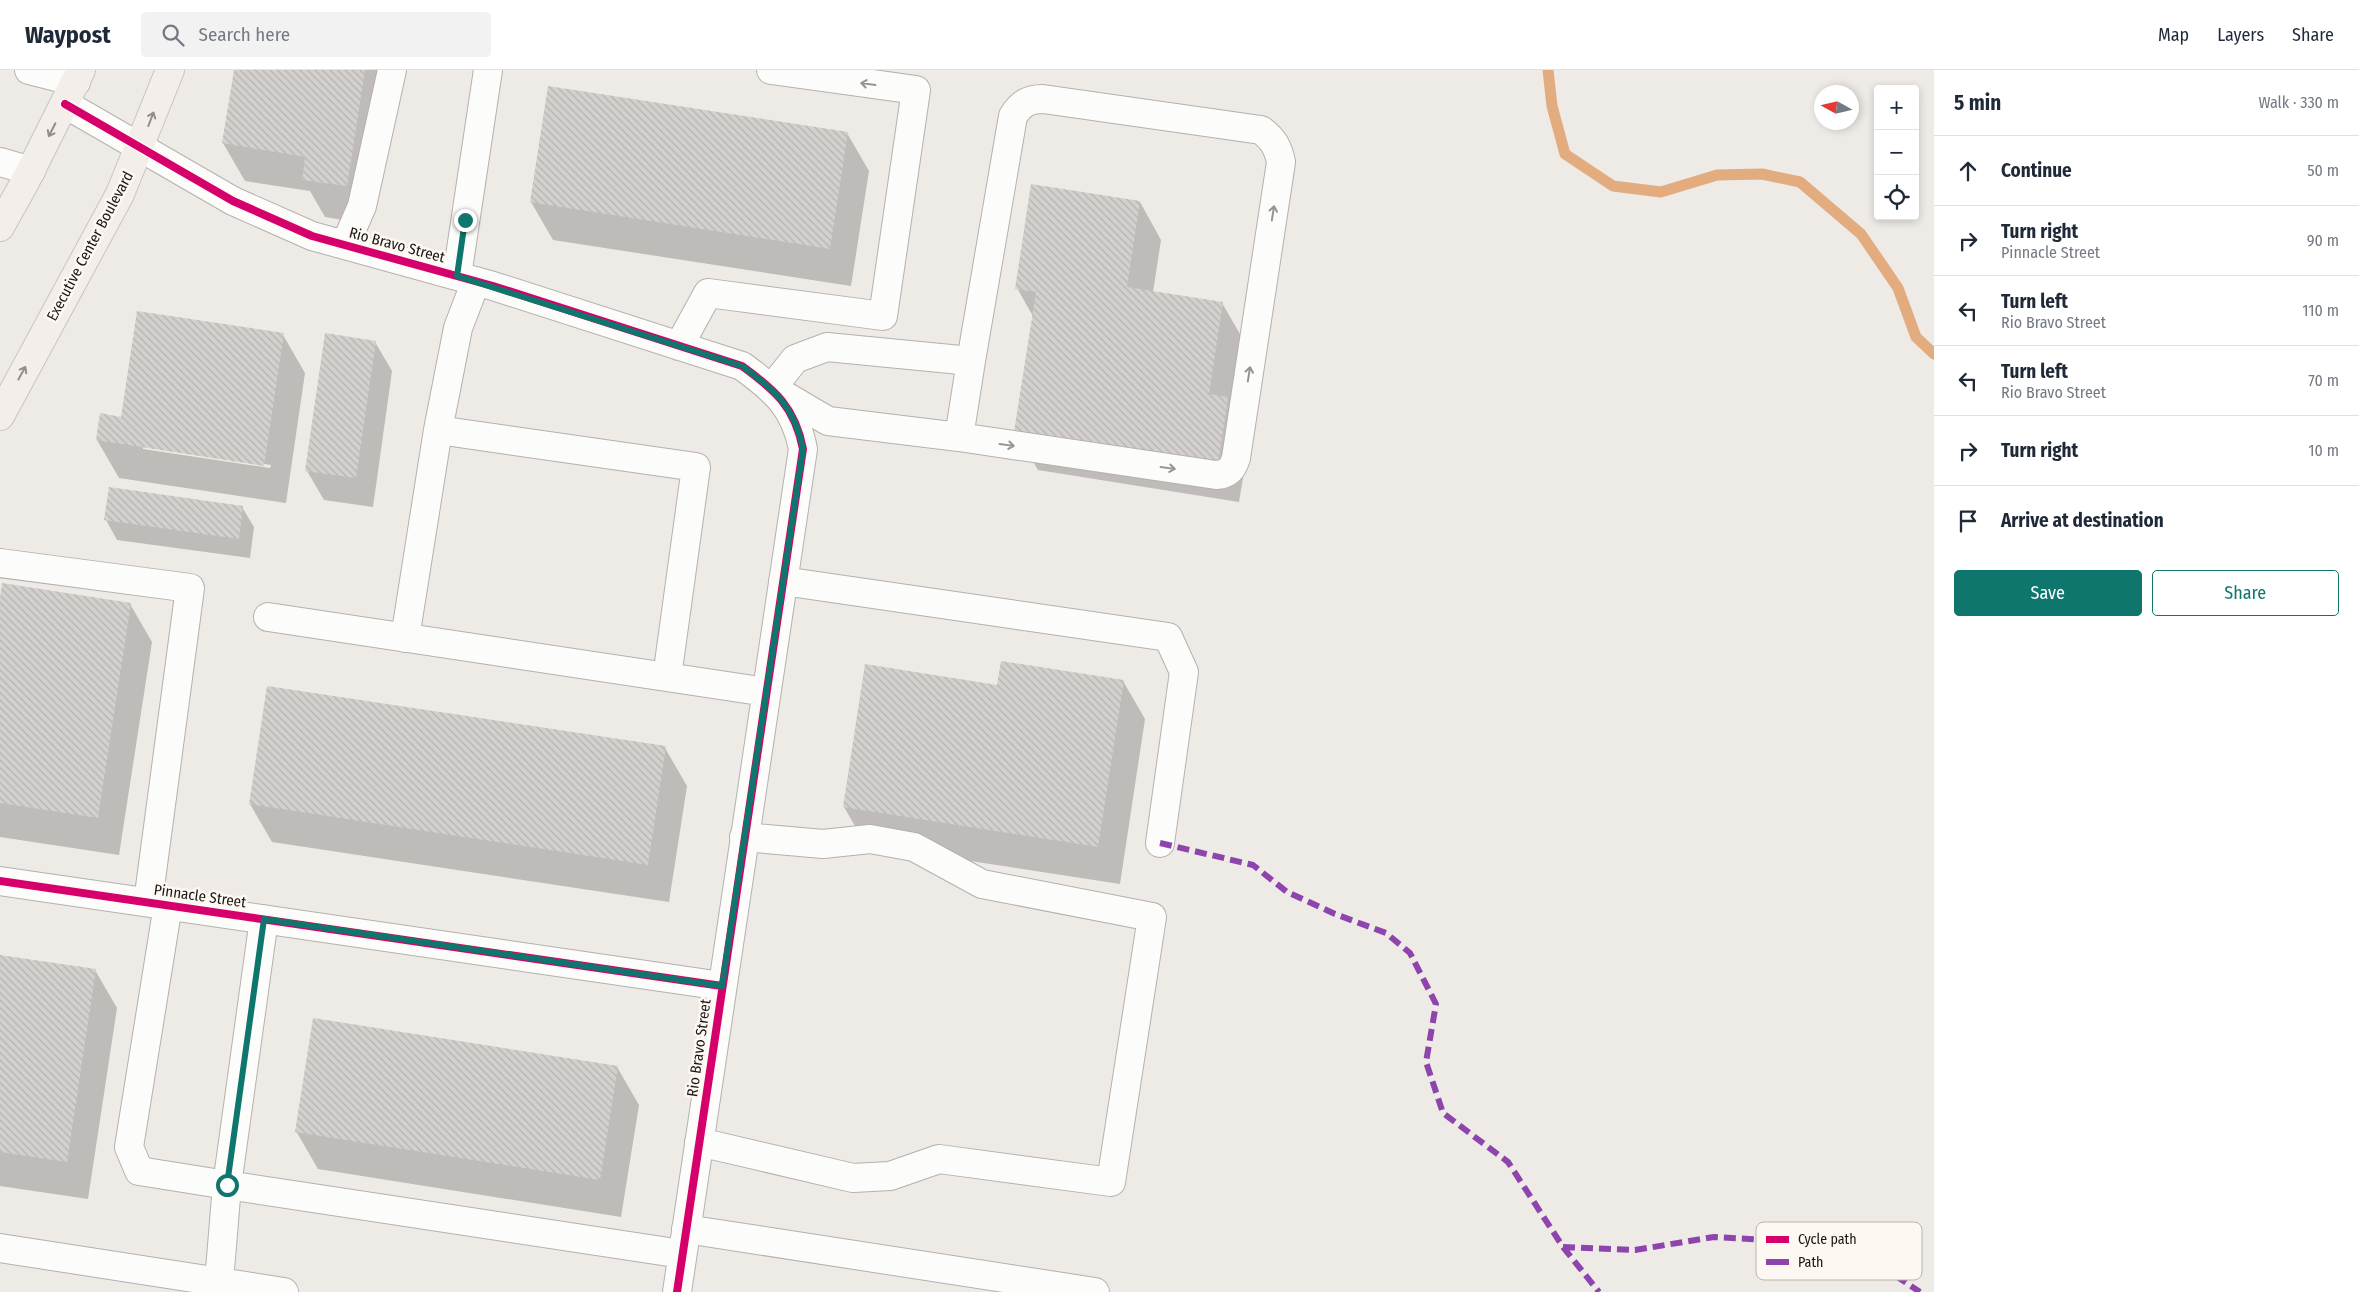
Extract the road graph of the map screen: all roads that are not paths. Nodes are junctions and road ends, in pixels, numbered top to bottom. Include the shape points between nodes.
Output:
1 (29, 70) edge
2 (170, 70) edge
3 (392, 70) edge
4 (488, 70) edge
5 (771, 70) edge
6 (74, 85) edge
7 (140, 146) junction
8 (0, 162) edge
9 (31, 171) junction
10 (0, 227) edge
11 (346, 245) junction
12 (467, 279) junction
13 (680, 346) junction
14 (971, 361) junction
15 (772, 388) junction
16 (0, 416) edge
17 (438, 430) junction
18 (959, 437) junction
19 (0, 563) edge
20 (783, 581) junction
21 (268, 617) dead end
22 (405, 638) junction
23 (667, 677) junction
24 (766, 692) junction
25 (744, 837) junction
26 (1160, 843) dead end
27 (0, 881) edge
28 (158, 904) junction
29 (264, 919) junction
30 (722, 986) junction
31 (699, 1142) junction
32 (227, 1185) junction
33 (684, 1242) junction
34 (0, 1248) edge
35 (125, 1267) junction
36 (219, 1282) junction
37 (136, 1292) edge
38 (284, 1292) edge
39 (677, 1292) edge
40 (1096, 1292) edge

1 - 6 street, Rio Bravo Street
7 -> 2 main road, Executive Center Boulevard
3 - 11 street via 362,206
4 - 12 street
13 -> 5 street via 708,293 883,316 916,90
6 - 7 street, Rio Bravo Street
6 -> 9 main road
7 - 11 street, Rio Bravo Street via 233,202 312,236
16 -> 7 main road, Executive Center Boulevard via 120,194
8 - 9 street
9 - 10 main road
11 - 12 street, Rio Bravo Street
12 - 13 street, Rio Bravo Street
12 - 17 street
13 - 15 street, Rio Bravo Street via 742,366
14 - 15 street via 827,347 795,359
14 - 18 street
18 -> 14 street via 1216,475 1232,469 1281,162 1278,148 1271,138 1261,130 1042,99 1020,105 1013,116
15 - 18 street via 828,420
15 - 20 street, Rio Bravo Street via 793,415 803,449
17 - 22 street
17 - 23 street via 696,467
19 - 28 street via 190,588
20 - 24 street, Rio Bravo Street
20 - 26 street via 1168,637 1184,672
21 - 22 street
22 - 23 street
23 - 24 street
24 - 25 street, Rio Bravo Street
25 - 30 street, Rio Bravo Street
25 - 31 street via 824,844 870,839 914,847 982,884 1152,917 1111,1182 939,1159 890,1176 853,1178
27 - 28 street, Pinnacle Street
28 - 29 street, Pinnacle Street
28 - 32 street via 129,1147 138,1171
29 - 30 street, Pinnacle Street
29 - 32 street
30 - 31 street, Rio Bravo Street
31 - 33 street, Rio Bravo Street
32 - 33 street
32 - 36 street
33 - 39 street, Rio Bravo Street
33 - 40 street
34 - 35 street
35 - 36 street
35 - 37 street
36 - 38 street

